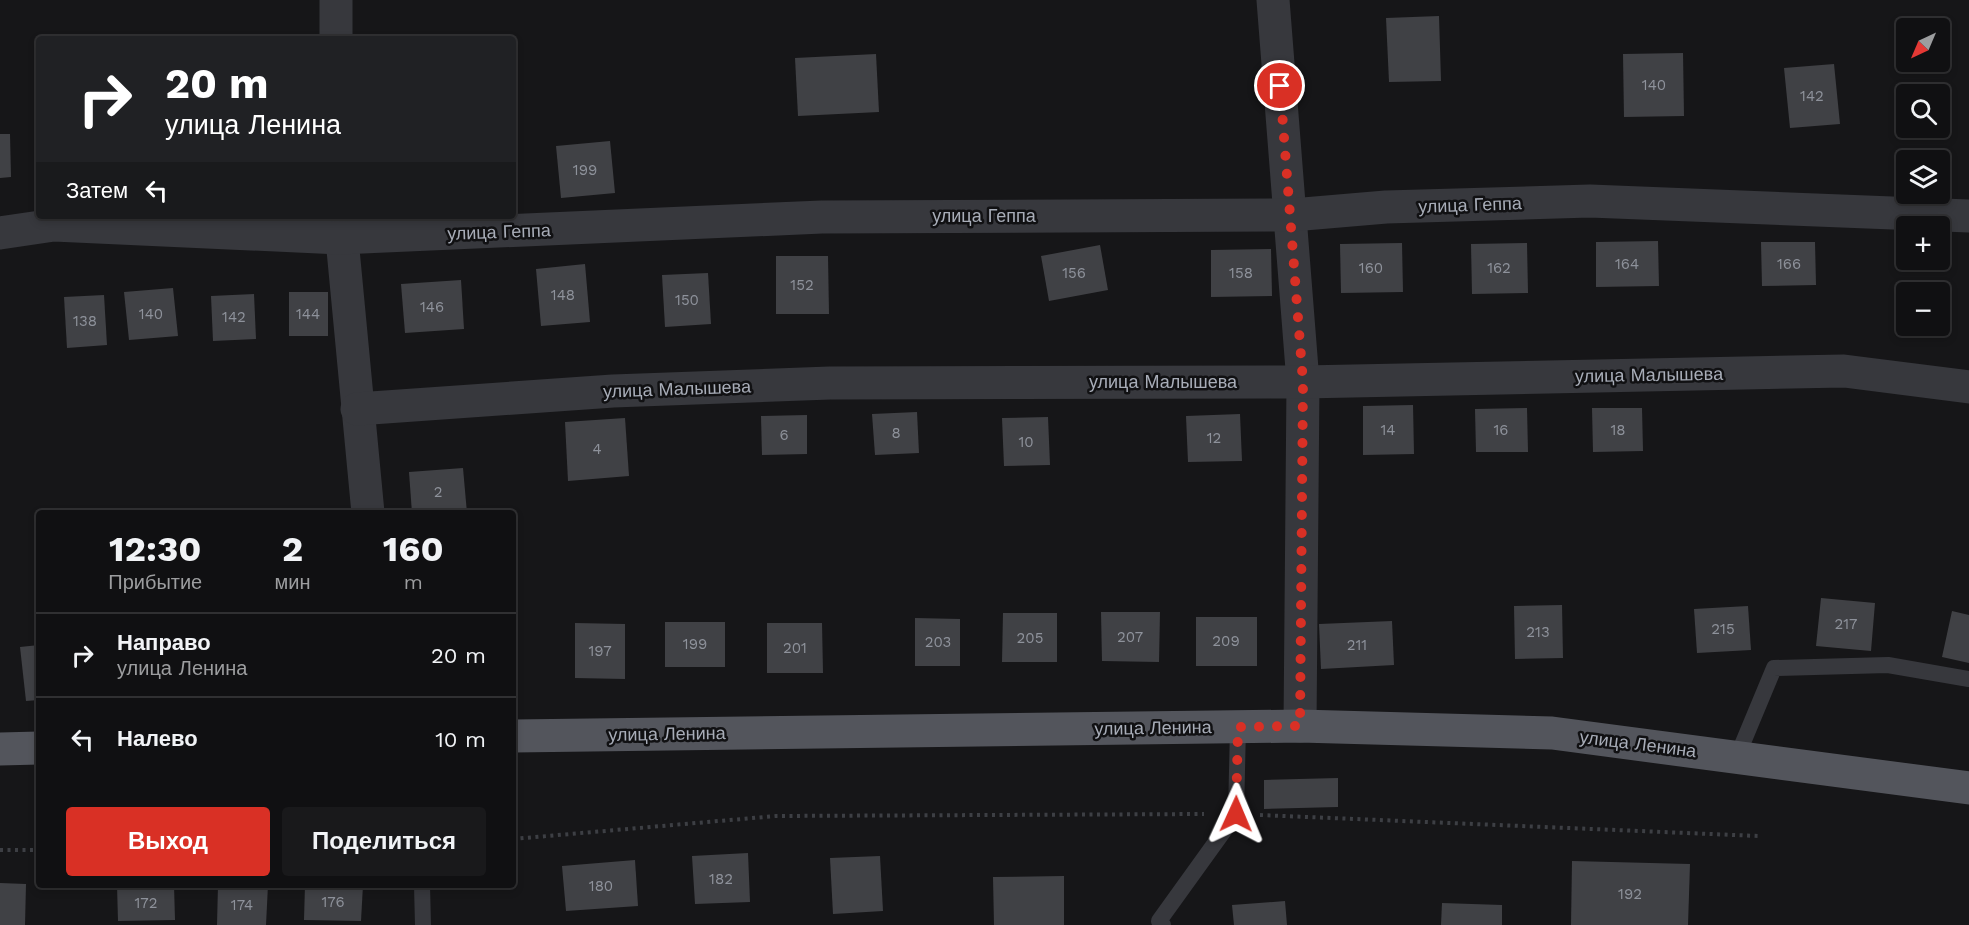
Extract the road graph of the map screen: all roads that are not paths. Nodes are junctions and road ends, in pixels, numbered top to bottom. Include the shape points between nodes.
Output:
1 (336, 0) edge
2 (1273, 0) edge
3 (336, 36) edge
4 (1292, 215) junction
5 (1969, 216) edge
6 (340, 227) edge
7 (0, 233) edge
8 (1303, 382) junction
9 (1969, 387) edge
10 (357, 409) junction
11 (368, 510) edge
12 (1969, 679) edge
13 (1300, 726) junction
14 (1238, 727) junction
15 (516, 736) edge
16 (36, 748) edge
17 (0, 749) edge
18 (1737, 757) junction
19 (1969, 788) edge
20 (422, 888) edge
21 (1158, 924) edge
22 (423, 925) edge

1 - 3 street
2 - 4 street
4 - 5 street, улица Геппа via 1386,207 1590,201
4 - 6 street, улица Геппа via 822,217
4 - 8 street
6 - 7 street, улица Геппа via 54,225
6 - 10 street
8 - 9 street, улица Малышева via 1844,371
8 - 10 street, улица Малышева via 830,383 613,391
8 - 13 street
10 - 11 street
12 - 18 lane via 1888,664 1774,668
13 - 14 main road, улица Ленина
13 - 18 main road, улица Ленина via 1552,733
14 - 15 main road, улица Ленина
14 - 21 lane via 1236,814
16 - 17 main road
18 - 19 main road, улица Ленина
20 - 22 lane

